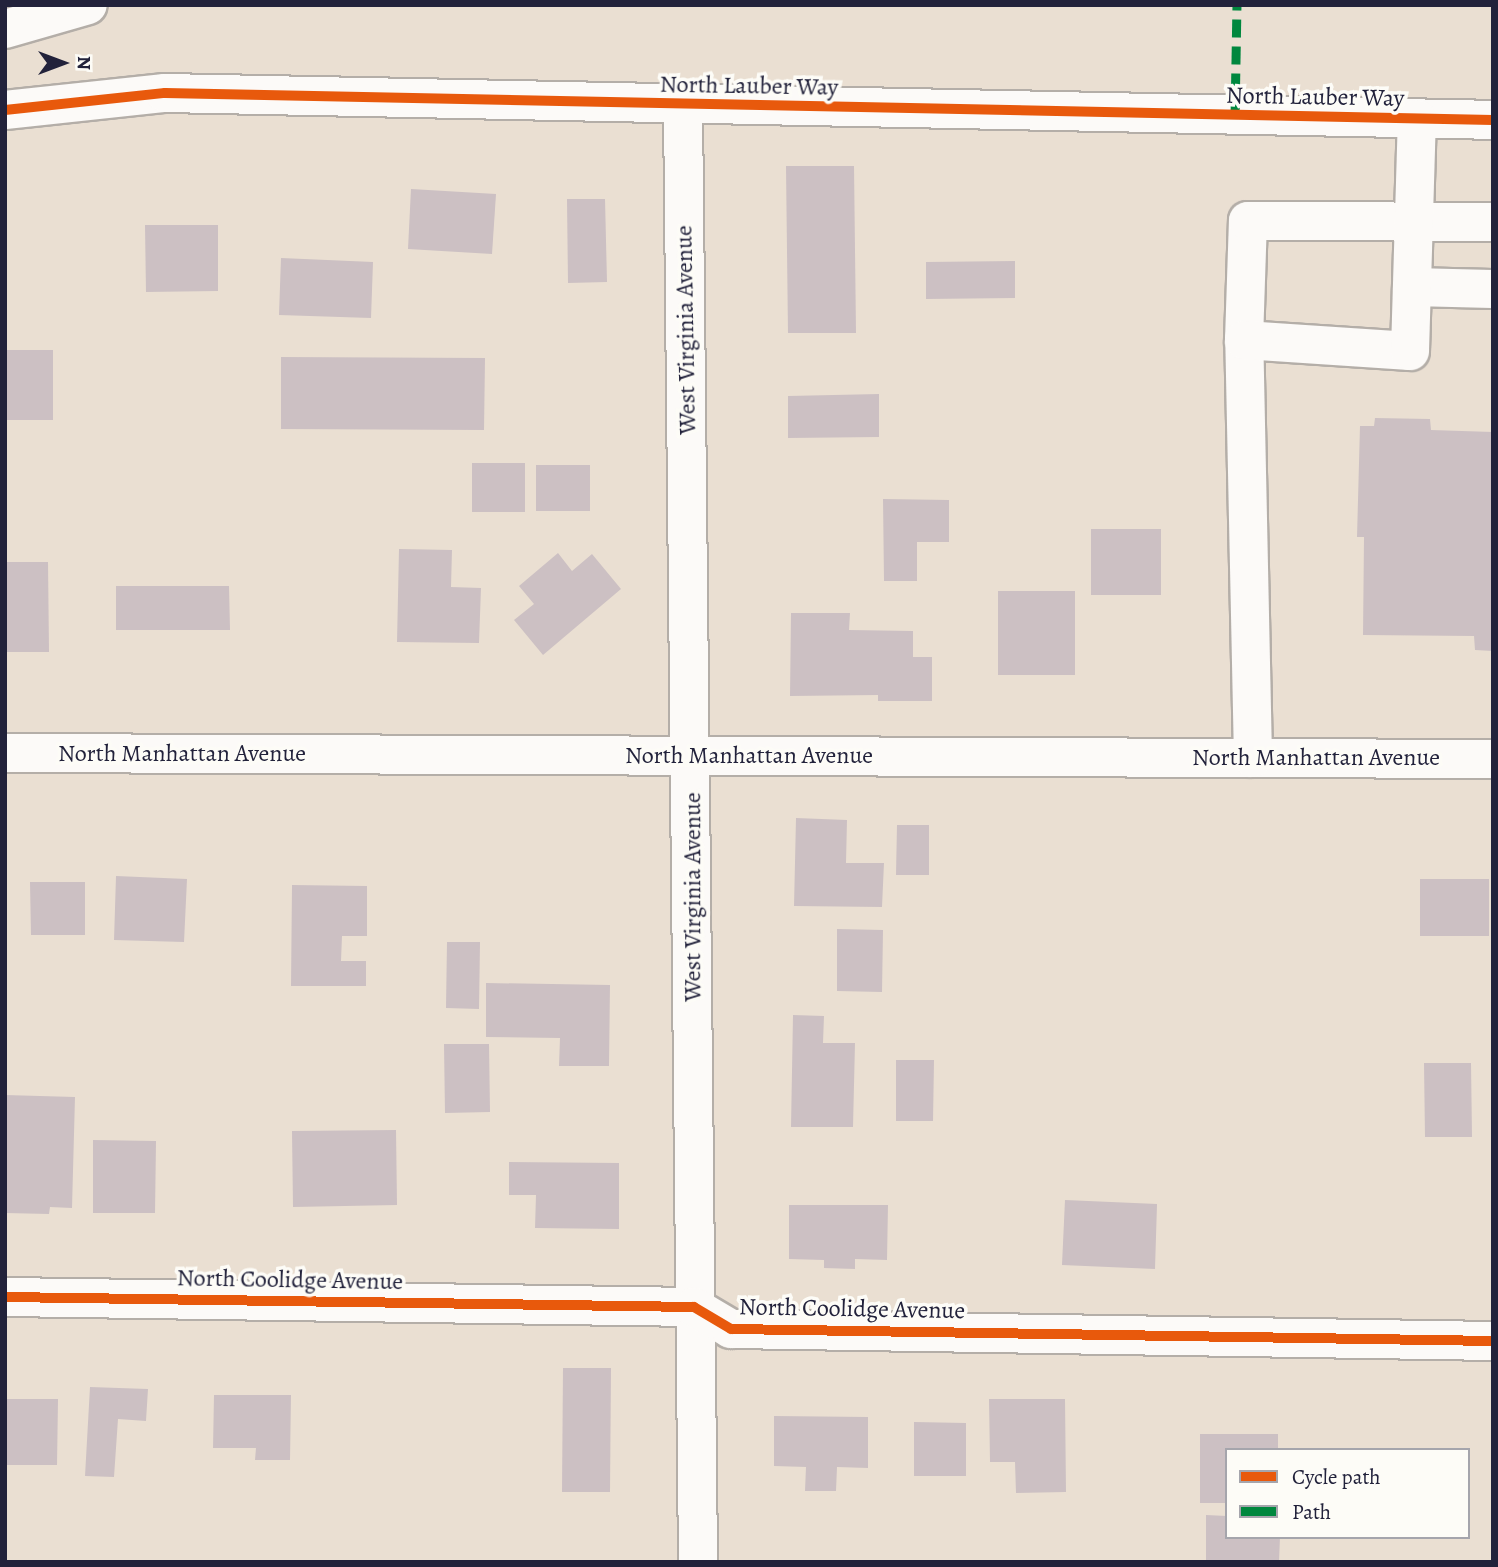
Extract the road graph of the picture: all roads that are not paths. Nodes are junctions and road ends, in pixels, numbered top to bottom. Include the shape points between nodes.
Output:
1 (88, 5) edge
2 (5, 29) edge
3 (683, 106) junction
4 (5, 110) edge
5 (1417, 120) junction
6 (1493, 120) edge
7 (1414, 221) junction
8 (1493, 222) edge
9 (1412, 287) junction
10 (1493, 289) edge
11 (1244, 340) junction
12 (5, 753) edge
13 (692, 756) junction
14 (1254, 758) junction
15 (1493, 759) edge
16 (5, 1297) edge
17 (694, 1307) junction
18 (1493, 1341) edge
19 (698, 1562) edge

1 - 2 street
3 - 4 street, North Lauber Way via 165,93
3 - 5 street, North Lauber Way
3 - 13 street, West Virginia Avenue
5 - 6 street, North Lauber Way
5 - 7 street
7 - 8 street
7 - 9 street
7 - 11 street via 1248,221
9 - 10 street
9 - 11 street via 1410,351
11 - 14 street
12 - 13 street, North Manhattan Avenue
13 - 14 street, North Manhattan Avenue
13 - 17 street, West Virginia Avenue
14 - 15 street, North Manhattan Avenue
16 - 17 street, North Coolidge Avenue
17 - 18 street, North Coolidge Avenue via 731,1329
17 - 19 street, West Virginia Avenue

